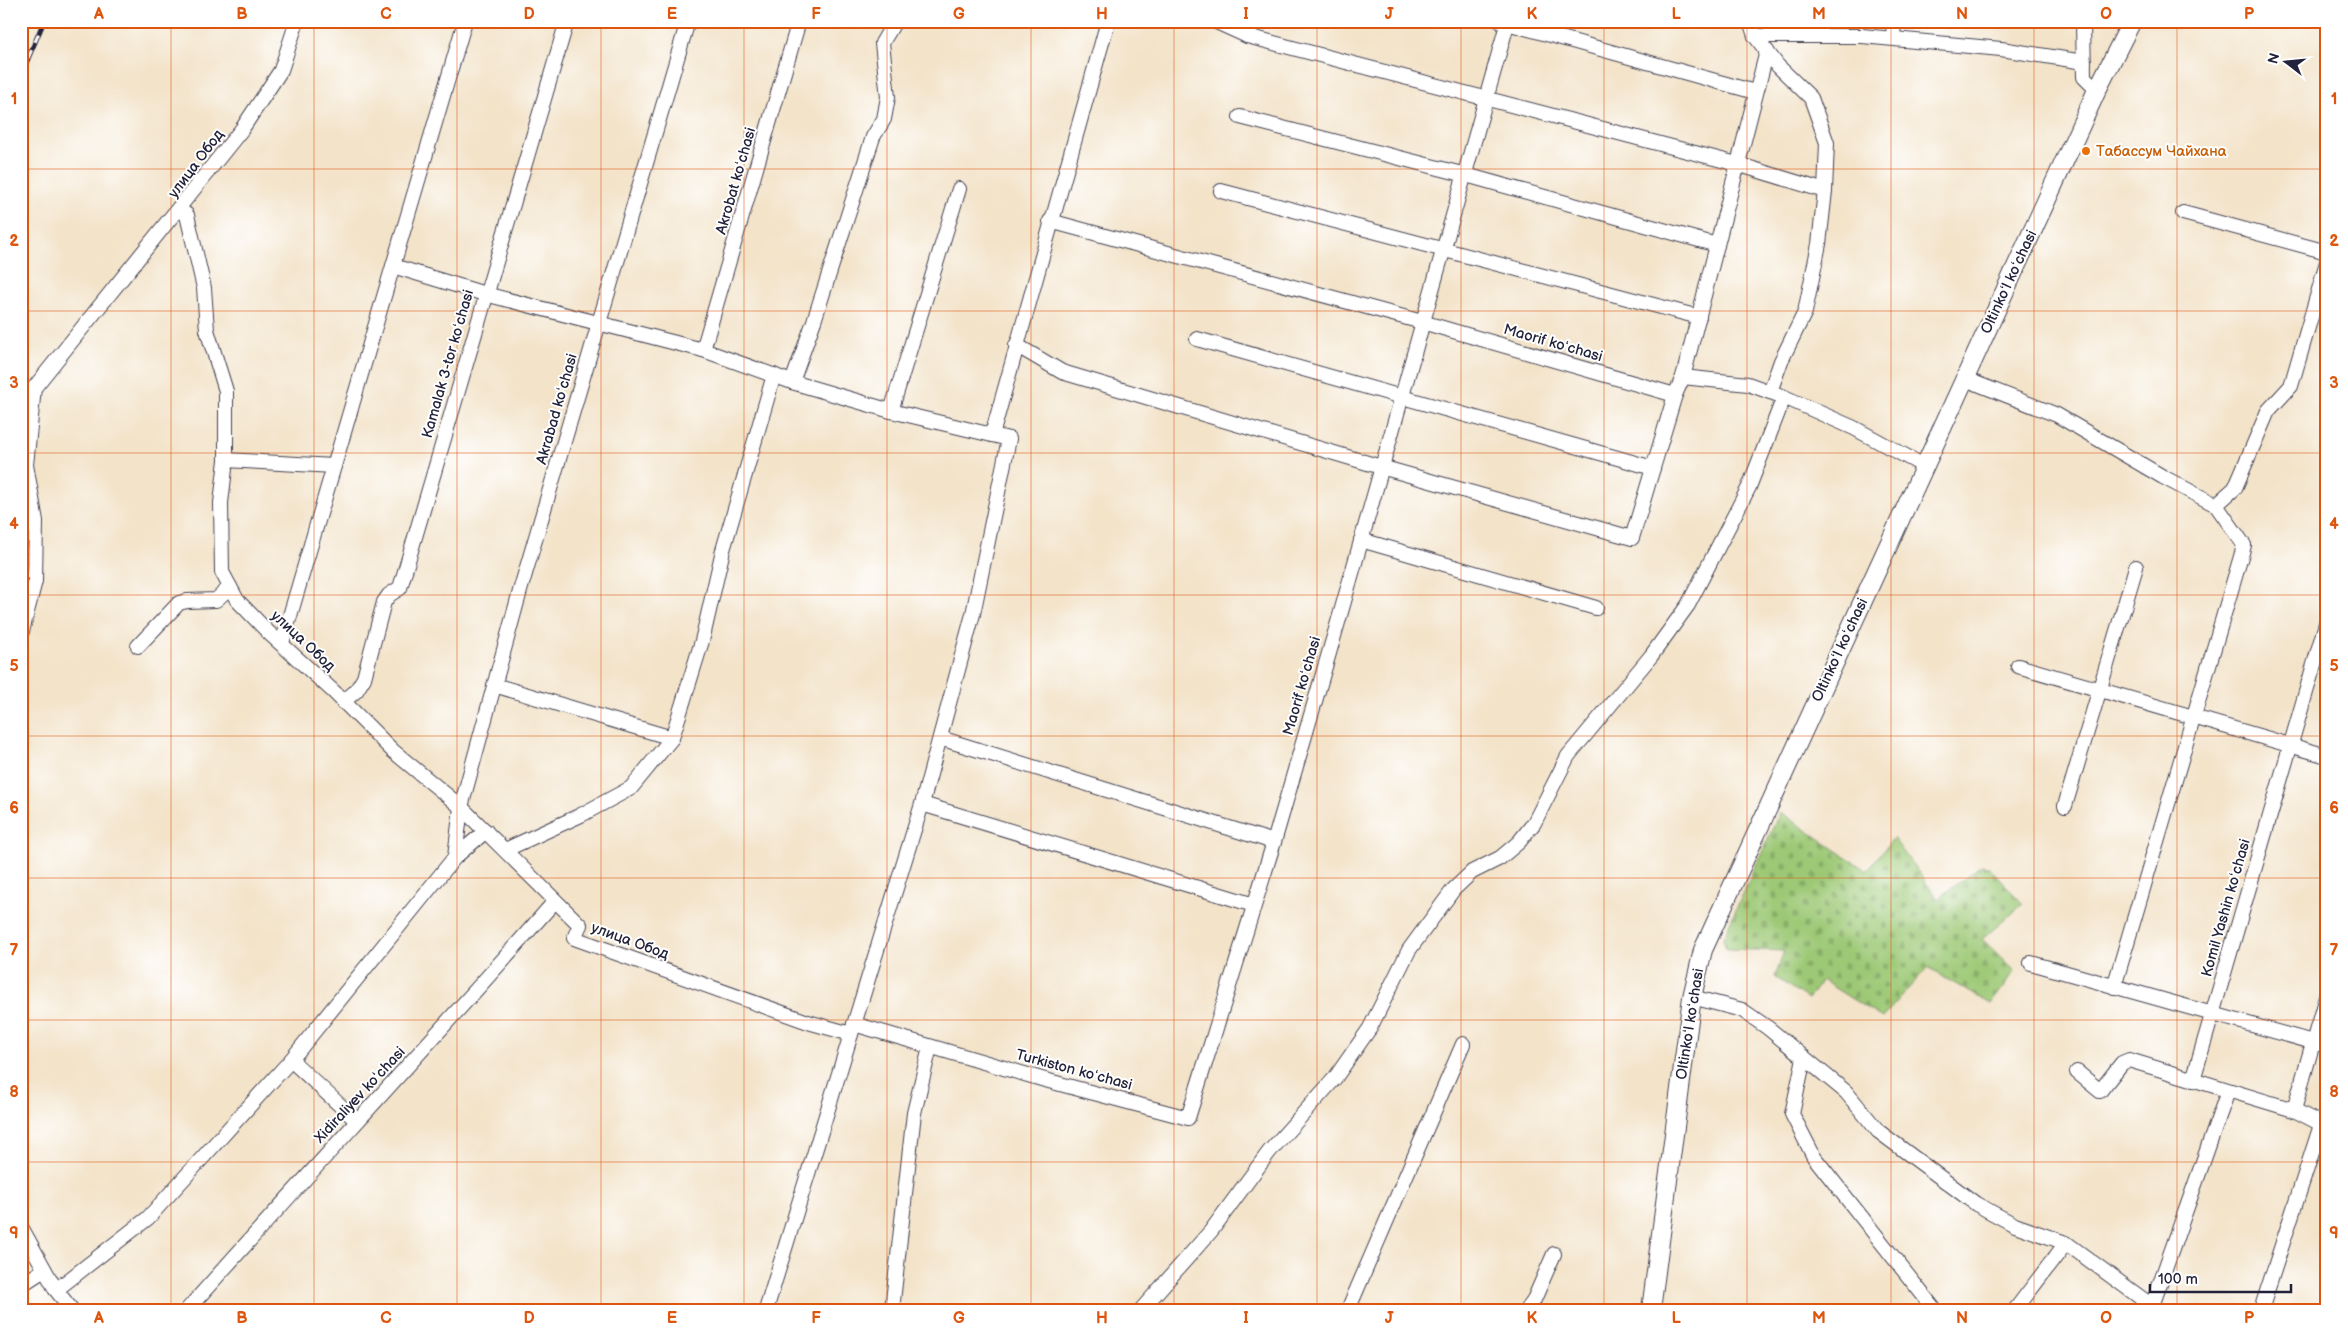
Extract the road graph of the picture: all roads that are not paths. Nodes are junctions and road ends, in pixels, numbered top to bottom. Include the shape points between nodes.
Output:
1 (297, 21) edge
2 (465, 21) edge
3 (566, 21) edge
4 (688, 21) edge
5 (799, 21) edge
6 (895, 21) edge
7 (1108, 21) edge
8 (1214, 21) edge
9 (1251, 21) edge
10 (1750, 21) edge
11 (1894, 21) edge
12 (2083, 21) edge
13 (2132, 21) edge
14 (1505, 22) edge
15 (1247, 36) junction
16 (1755, 36) junction
17 (1894, 38) junction
18 (1767, 51) junction
19 (2084, 62) junction
20 (2097, 90) junction
21 (1755, 92) junction
22 (1486, 98) junction
23 (1240, 117) dead end
24 (1737, 164) junction
25 (1466, 174) junction
26 (959, 189) dead end
27 (1221, 191) dead end
28 (1825, 191) junction
29 (179, 209) junction
30 (2183, 213) dead end
31 (1050, 221) junction
32 (1717, 245) junction
33 (1444, 251) junction
34 (2327, 252) edge
35 (2327, 262) edge
36 (393, 266) junction
37 (485, 294) junction
38 (1699, 317) junction
39 (599, 322) junction
40 (1422, 322) junction
41 (1197, 339) dead end
42 (1016, 345) junction
43 (703, 350) junction
44 (774, 375) junction
45 (1683, 377) junction
46 (1965, 379) junction
47 (792, 382) junction
48 (34, 388) junction
49 (1770, 392) junction
50 (1402, 395) junction
51 (1675, 395) junction
52 (21, 396) edge
53 (1784, 397) junction
54 (891, 411) junction
55 (992, 434) junction
56 (226, 460) junction
57 (334, 466) junction
58 (1924, 466) junction
59 (1381, 467) junction
60 (1652, 468) junction
61 (2216, 505) junction
62 (1360, 540) junction
63 (2136, 567) dead end
64 (230, 587) junction
65 (1596, 608) dead end
66 (25, 610) edge
67 (2327, 620) edge
68 (21, 636) edge
69 (282, 643) junction
70 (138, 646) dead end
71 (2018, 666) dead end
72 (494, 685) junction
73 (2099, 691) junction
74 (343, 702) junction
75 (2192, 717) junction
76 (672, 738) junction
77 (940, 738) junction
78 (2290, 746) junction
79 (2327, 756) edge
80 (922, 804) junction
81 (2065, 806) dead end
82 (461, 807) junction
83 (486, 831) junction
84 (1274, 842) junction
85 (505, 850) junction
86 (455, 857) junction
87 (555, 901) junction
88 (1254, 905) junction
89 (2031, 963) dead end
90 (2114, 987) junction
91 (2327, 993) edge
92 (1692, 997) junction
93 (2212, 1014) junction
94 (852, 1029) junction
95 (2313, 1042) junction
96 (1463, 1044) dead end
97 (930, 1046) junction
98 (2327, 1046) edge
99 (1804, 1058) junction
100 (291, 1060) junction
101 (2076, 1072) dead end
102 (2193, 1080) junction
103 (2228, 1091) junction
104 (2294, 1110) junction
105 (357, 1121) junction
106 (2324, 1126) edge
107 (21, 1227) edge
108 (2066, 1243) junction
109 (1554, 1254) dead end
110 (44, 1270) junction
111 (21, 1285) edge
112 (56, 1290) junction
113 (2152, 1308) edge
114 (72, 1310) edge
115 (187, 1310) edge
116 (766, 1310) edge
117 (892, 1310) edge
118 (1141, 1310) edge
119 (1348, 1310) edge
120 (1527, 1310) edge
121 (1651, 1310) edge
122 (1935, 1310) edge
123 (2016, 1310) edge
124 (2262, 1310) edge

1 - 29 street, улица Обод via 281,70 242,129
2 - 36 street
3 - 37 street, Kamalak 3-tor koʻchasi
4 - 39 street, Akrabad koʻchasi
5 - 43 street, Akrobat koʻchasi
6 - 47 street via 882,43 888,98 884,119 873,137
7 - 31 street
8 - 15 street
9 - 15 street
10 - 16 street
11 - 17 street
12 - 19 street
13 - 20 main road, Oltinkoʻl koʻchasi
14 - 21 street
14 - 22 street, Maorif koʻchasi
15 - 22 street
16 - 17 street
16 - 18 street
17 - 19 street via 2000,48
18 - 21 street
18 - 28 street via 1811,98 1827,143
19 - 20 street via 2084,77
20 - 46 main road, Oltinkoʻl koʻchasi
21 - 24 street
22 - 24 street
22 - 25 street, Maorif koʻchasi
23 - 25 street
24 - 28 street
24 - 32 street
25 - 32 street
25 - 33 street, Maorif koʻchasi
26 - 54 street
27 - 33 street
28 - 49 street via 1819,244 1805,312 1780,361
29 - 48 street
29 - 56 street, улица Обод via 186,216 204,288 207,330 226,391
30 - 34 street
31 - 40 street
31 - 42 street
32 - 38 street
33 - 38 street
33 - 40 street, Maorif koʻchasi
35 - 61 street via 2291,386 2268,411 2235,488
36 - 37 street
36 - 57 street
37 - 39 street
37 - 74 street, Kamalak 3-tor koʻchasi via 400,588 384,602 360,686
38 - 45 street
39 - 43 street
39 - 72 street, Akrabad koʻchasi
40 - 50 street, Maorif koʻchasi
40 - 51 street, Maorif koʻchasi
41 - 50 street
42 - 55 street
42 - 59 street via 1062,372
43 - 44 street
44 - 47 street
44 - 76 street via 724,550 702,641
45 - 49 street via 1748,384
45 - 51 street
46 - 58 main road, Oltinkoʻl koʻchasi
46 - 61 street via 2057,415
47 - 54 street
48 - 52 street
48 - 66 street via 26,465 36,521 35,581
49 - 53 street
50 - 59 street, Maorif koʻchasi
50 - 60 street
51 - 60 street
53 - 58 street via 1854,428
53 - 118 street via 1749,487 1688,605 1651,656 1568,756 1534,823 1500,858 1472,872 1453,890 1409,950 1370,1028 1335,1078 1270,1152 1211,1231
54 - 55 street
55 - 77 street via 1008,440 972,614
56 - 57 street
56 - 64 street, улица Обод via 221,503 222,572
57 - 69 street
58 - 92 main road, Oltinkoʻl koʻchasi via 1703,950
59 - 60 street via 1632,538
59 - 62 street, Maorif koʻchasi
61 - 75 street via 2244,545
62 - 65 street
62 - 84 street, Maorif koʻchasi
63 - 73 street
64 - 69 street, улица Обод via 237,600
64 - 70 street via 216,600 187,600 179,604
66 - 68 street
67 - 78 street
69 - 74 street, улица Обод
71 - 73 street
72 - 76 street
72 - 82 street, Akrabad koʻchasi
73 - 75 street
73 - 81 street
74 - 82 street, улица Обод via 393,751
75 - 78 street
75 - 90 street
76 - 85 street via 631,788
77 - 80 street
77 - 84 street
78 - 79 street
78 - 93 street, Komil Yashin koʻchasi
80 - 88 street
80 - 94 street
82 - 83 street, улица Обод
82 - 86 street, Akrabad koʻchasi
83 - 85 street, улица Обод
83 - 86 street
84 - 88 street, Turkiston koʻchasi
85 - 87 street, улица Обод
86 - 100 street
87 - 94 street, улица Обод via 580,925 574,938 808,1022
87 - 105 street, Xidiraliyev koʻchasi
88 - 97 street, Turkiston koʻchasi via 1188,1118
89 - 90 street
90 - 93 street
91 - 95 street
92 - 99 street via 1742,1010
92 - 121 main road, Oltinkoʻl koʻchasi
93 - 95 street
93 - 102 street, Komil Yashin koʻchasi
94 - 97 street
94 - 116 street
95 - 98 street
95 - 104 street
96 - 119 street
97 - 117 street via 914,1113
99 - 108 street via 1846,1092 1878,1131 1976,1204 2015,1225
99 - 122 street via 1792,1114 1814,1157
100 - 105 street
100 - 112 street via 148,1218
101 - 102 street via 2100,1091 2122,1063 2129,1060
102 - 103 street
103 - 104 street
103 - 113 street
104 - 106 street
105 - 115 street, Xidiraliyev koʻchasi
106 - 124 street
107 - 110 street
108 - 113 street
108 - 123 street
109 - 120 street
110 - 111 street
110 - 112 street
112 - 114 street

